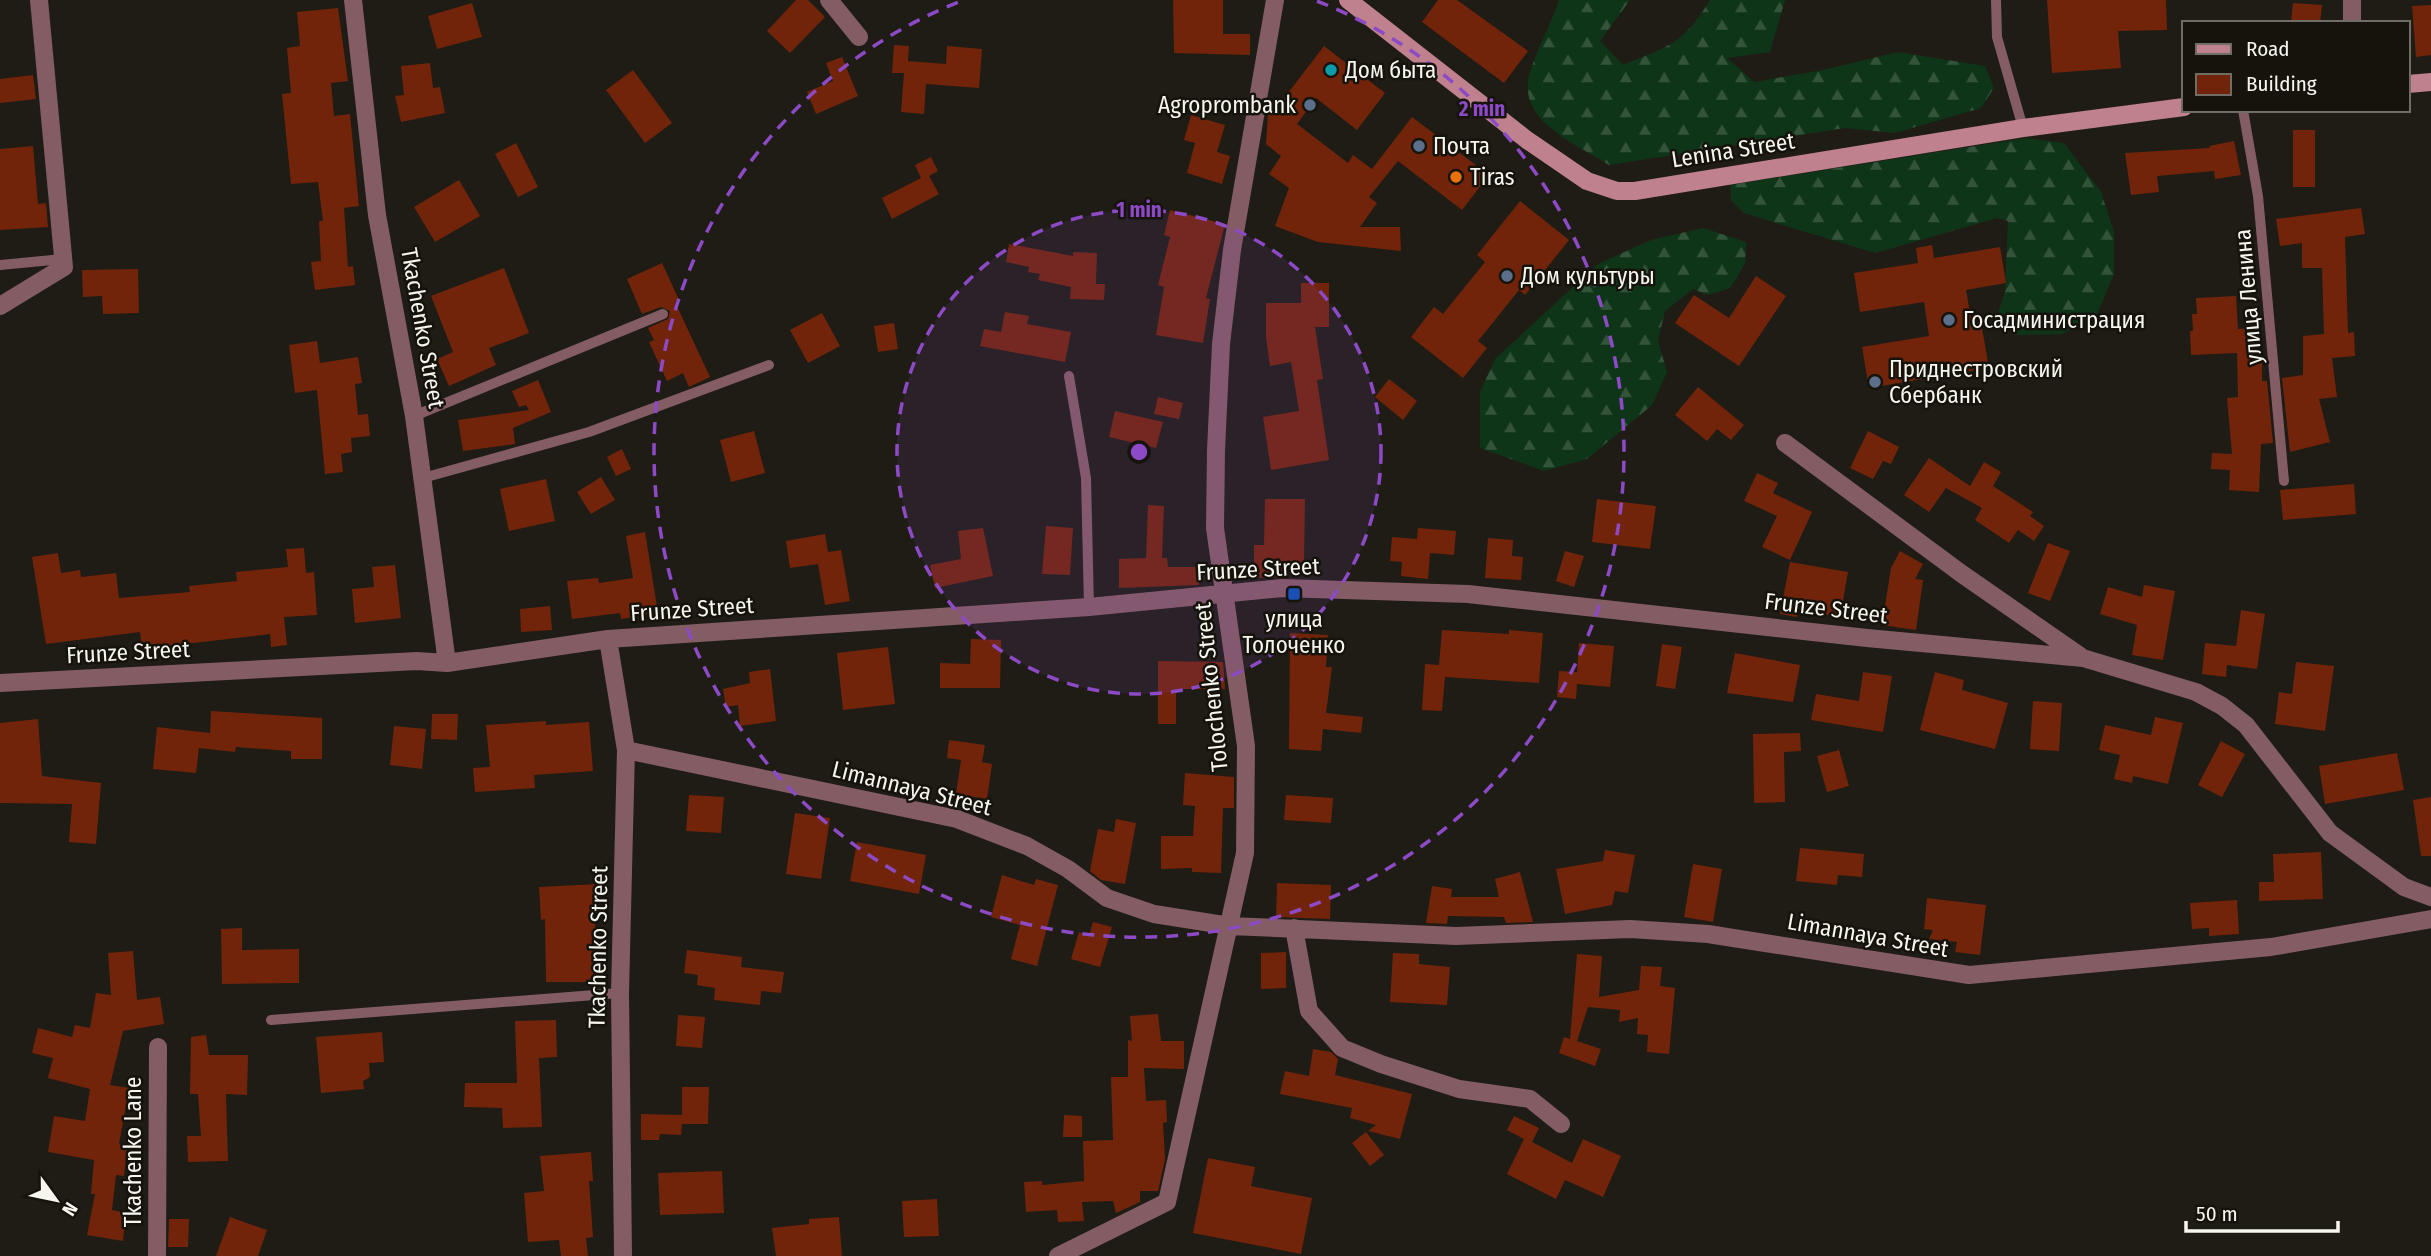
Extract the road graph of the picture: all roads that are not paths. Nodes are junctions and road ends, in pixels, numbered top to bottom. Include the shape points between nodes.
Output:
1 (39, 0) edge
2 (354, 0) edge
3 (830, 0) edge
4 (1275, 0) edge
5 (1348, 0) edge
6 (1996, 0) edge
7 (2352, 0) edge
8 (2352, 21) edge
9 (859, 37) dead end
10 (2431, 82) edge
11 (2410, 84) edge
12 (2182, 107) edge
13 (2243, 112) edge
14 (2023, 128) junction
15 (63, 259) junction
16 (0, 265) edge
17 (0, 306) edge
18 (663, 314) dead end
19 (769, 365) dead end
20 (1069, 376) dead end
21 (414, 416) junction
22 (1785, 443) dead end
23 (424, 478) junction
24 (2284, 481) dead end
25 (1226, 593) junction
26 (1089, 607) junction
27 (608, 639) junction
28 (2083, 657) junction
29 (447, 663) junction
30 (0, 683) edge
31 (626, 750) junction
32 (2431, 897) edge
33 (2431, 919) edge
34 (1230, 926) junction
35 (1294, 928) junction
36 (620, 993) junction
37 (271, 1020) dead end
38 (158, 1047) dead end
39 (1561, 1124) dead end
40 (157, 1256) edge
41 (623, 1256) edge
42 (1058, 1256) edge

1 - 15 street
2 - 21 street, Tkachenko Street via 377,215
3 - 9 street
4 - 25 street, Tolochenko Street via 1232,250 1221,344 1215,528
5 - 14 street, Lenina Street via 1527,139 1587,181 1617,191
6 - 14 lane via 1997,37
7 - 8 street
10 - 11 street
12 - 14 street, Lenina Street
13 - 24 lane, улица Ленина via 2258,196
15 - 16 lane
15 - 17 street via 64,267
18 - 21 lane
19 - 23 lane via 589,432
20 - 26 lane via 1086,478
21 - 23 street, Tkachenko Street
22 - 28 street
23 - 29 street, Tkachenko Street
25 - 26 street, Frunze Street
25 - 28 street, Frunze Street via 1282,588 1468,594
25 - 34 street, Tolochenko Street via 1246,746 1245,853
26 - 27 street, Frunze Street
27 - 29 street, Frunze Street
27 - 31 street, Tkachenko Street
28 - 32 street, Frunze Street via 2196,692 2222,706 2246,725 2330,833 2404,887
29 - 30 street, Frunze Street
31 - 34 street, Limannaya Street via 957,819 1027,846 1107,898 1154,914
31 - 36 street, Tkachenko Street
33 - 35 street, Limannaya Street via 2271,947 1969,975 1707,934 1630,929 1456,936
34 - 35 street, Limannaya Street
34 - 42 street, Tolochenko Street via 1167,1202
35 - 39 street via 1309,1011 1342,1048 1459,1089 1530,1099
36 - 37 lane
36 - 41 street, Tkachenko Street
38 - 40 street, Tkachenko Lane

